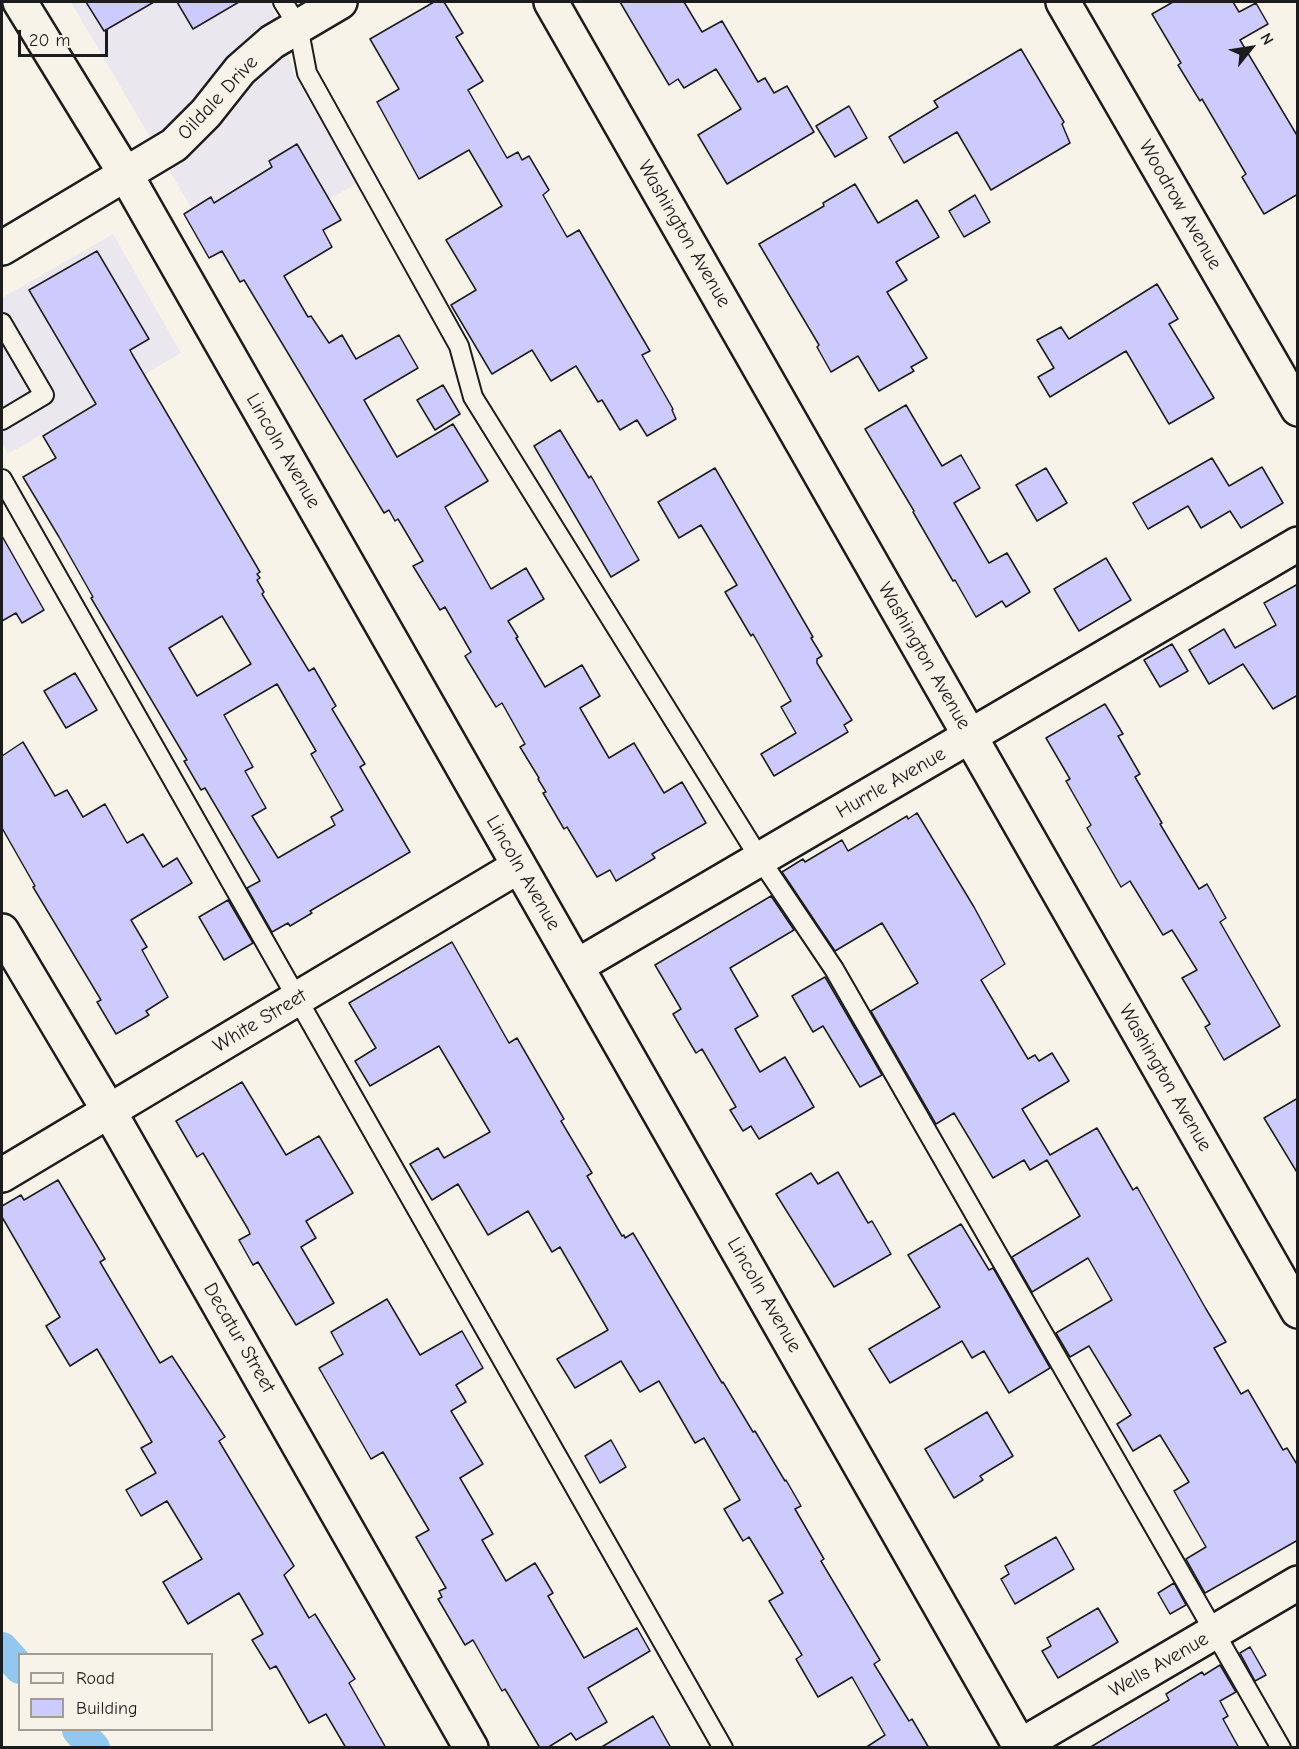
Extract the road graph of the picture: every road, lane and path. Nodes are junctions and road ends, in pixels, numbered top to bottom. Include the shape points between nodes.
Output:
1 (20, 2) edge
2 (340, 2) edge
3 (551, 2) edge
4 (1063, 2) edge
5 (290, 14) edge
6 (126, 175) junction
7 (2, 248) edge
8 (2, 323) edge
9 (1298, 410) edge
10 (2, 420) edge
11 (2, 479) edge
12 (1298, 544) edge
13 (970, 736) junction
14 (760, 859) junction
15 (519, 866) junction
16 (2, 931) edge
17 (577, 966) junction
18 (296, 999) junction
19 (109, 1111) junction
20 (2, 1175) edge
21 (1298, 1311) edge
22 (1298, 1584) edge
23 (1215, 1632) junction
24 (1021, 1747) edge
25 (471, 1748) edge
26 (723, 1748) edge
27 (1281, 1748) edge

1 - 6 street, Lincoln Avenue
2 - 5 street, Oildale Drive
3 - 13 street, Washington Avenue
4 - 9 street, Woodrow Avenue
5 - 6 street, Oildale Drive via 272,42 240,70 174,145
5 - 14 lane via 307,72 459,346 473,397
6 - 7 street, Oildale Drive
6 - 15 street, Lincoln Avenue
8 - 10 lane via 44,395
11 - 18 lane
12 - 13 street, Hurrle Avenue
13 - 14 street, Hurrle Avenue
13 - 21 street, Washington Avenue
14 - 17 street, Hurrle Avenue
14 - 23 lane via 834,969
15 - 17 street, Lincoln Avenue
15 - 18 street, White Street
16 - 19 street, Decatur Street
17 - 24 street, Lincoln Avenue
18 - 19 street, White Street
18 - 26 lane
19 - 20 street, White Street
19 - 25 street, Decatur Street
22 - 23 street, Wells Avenue
23 - 24 street, Wells Avenue
23 - 27 lane

